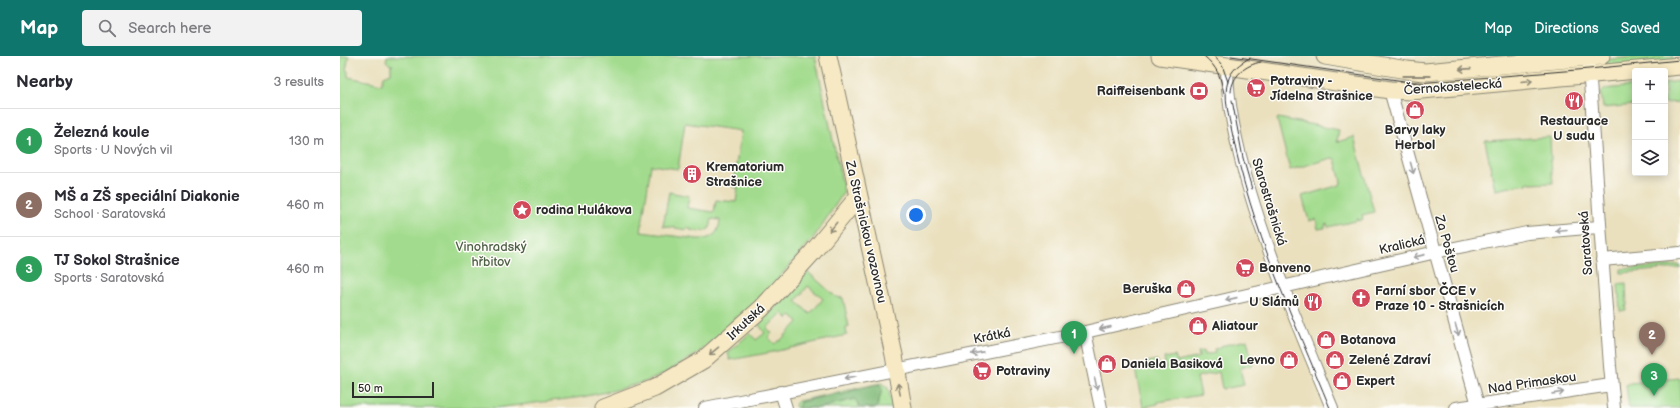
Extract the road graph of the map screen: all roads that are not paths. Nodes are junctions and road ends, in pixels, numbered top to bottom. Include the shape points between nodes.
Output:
1 (828, 56) edge
2 (1160, 56) edge
3 (1325, 56) edge
4 (1594, 57) edge
5 (1227, 61) edge
6 (1680, 66) edge
7 (1589, 75) junction
8 (1390, 90) junction
9 (858, 197) junction
10 (1599, 227) junction
11 (1435, 252) junction
12 (1680, 253) edge
13 (1602, 260) junction
14 (1283, 287) junction
15 (1085, 332) junction
16 (895, 369) junction
17 (1611, 385) junction
18 (781, 392) junction
19 (1478, 405) junction
20 (603, 408) edge
21 (705, 408) edge
22 (786, 408) edge
23 (903, 408) edge
24 (1101, 408) edge
25 (1332, 408) edge
26 (1456, 408) edge
27 (1614, 408) edge

1 - 9 main road, Za Strašnickou vozovnou
2 - 5 main road, Černokostelecká
4 -> 3 main road, Černokostelecká via 1425,72
4 - 7 street, Saratovská
5 - 8 main road, Černokostelecká via 1274,72
5 - 14 street, Starostrašnická via 1231,108 1240,158 1261,228
6 - 7 main road, Černokostelecká
8 -> 7 main road, Černokostelecká via 1411,91
7 - 10 street, Saratovská
8 -> 11 street, Za Poštou
9 - 16 main road, Za Strašnickou vozovnou
9 -> 20 main road, Irkutská via 762,308 703,360 655,388
10 -> 11 street, Kralická via 1527,233
10 - 13 street, Saratovská
11 -> 14 street, Kralická
11 -> 19 street, Za Poštou
12 - 13 street
13 - 17 street, Saratovská
14 -> 15 street, Krátká
14 - 25 street, Starostrašnická
15 -> 16 street, Krátká
15 -> 24 street
16 -> 18 street, Krátká
23 -> 16 main road, Za Strašnickou vozovnou
19 -> 17 street, Nad Primaskou
17 - 27 street, Saratovská
18 - 21 street, Krátká
18 - 22 street
19 - 26 street, Nad Primaskou

